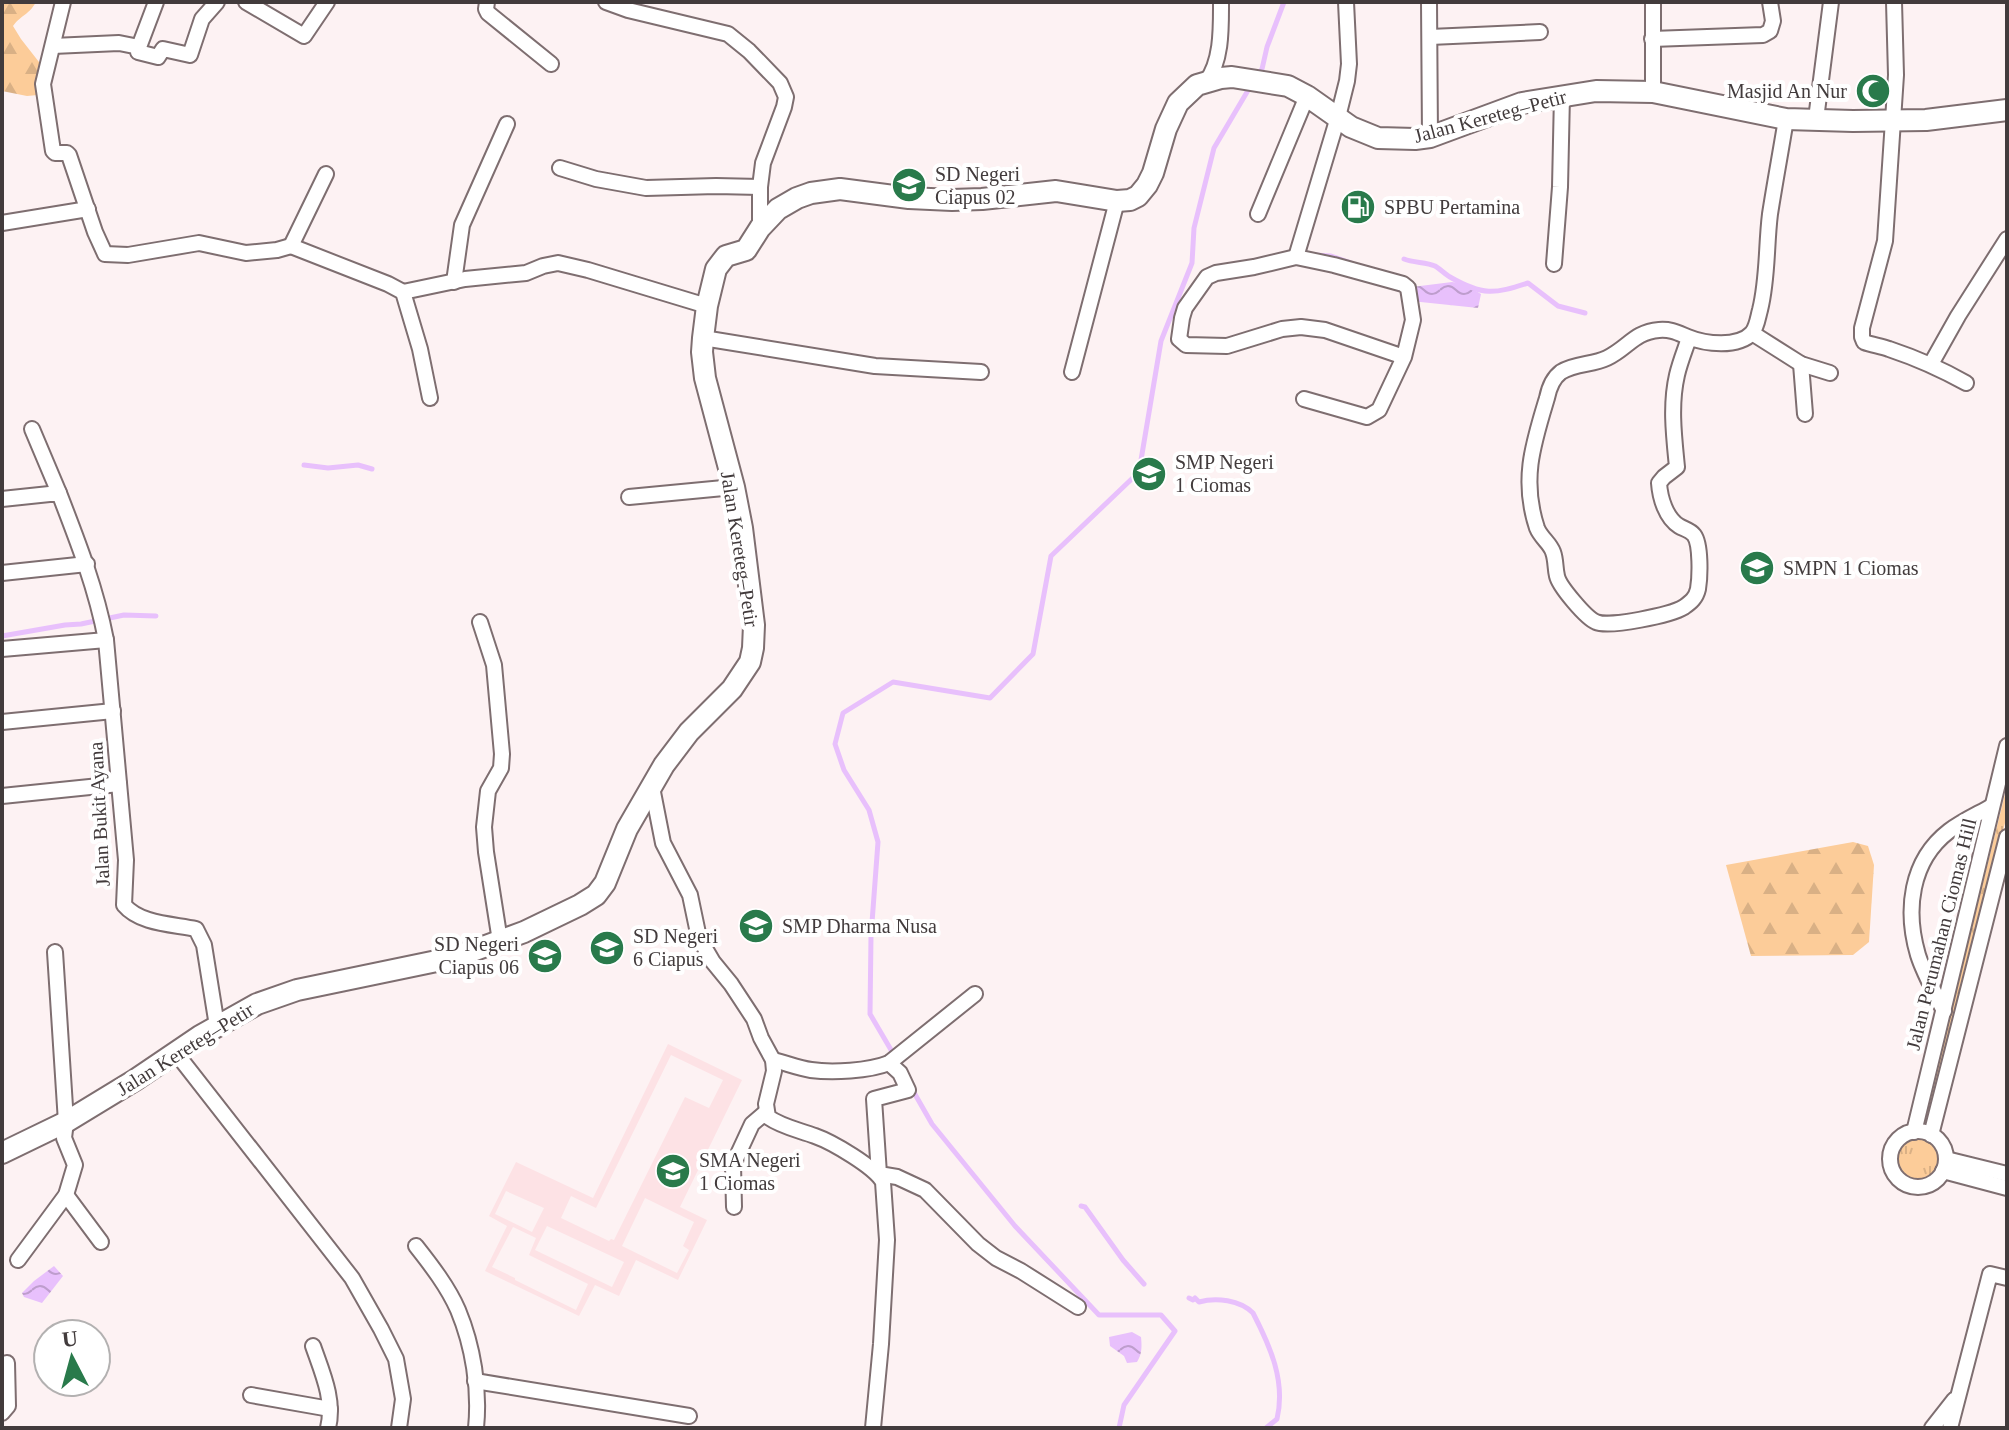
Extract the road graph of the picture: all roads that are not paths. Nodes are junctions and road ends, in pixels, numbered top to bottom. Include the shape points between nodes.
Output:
1 (63, 2) edge
2 (156, 2) edge
3 (217, 2) edge
4 (246, 2) edge
5 (327, 2) edge
6 (487, 2) edge
7 (606, 2) edge
8 (1221, 2) edge
9 (1346, 2) edge
10 (1429, 2) edge
11 (1653, 2) edge
12 (1770, 2) edge
13 (1831, 2) edge
14 (1894, 2) edge
15 (1540, 32) dead end
16 (1430, 37) junction
17 (1652, 39) junction
18 (53, 46) junction
19 (139, 47) junction
20 (551, 64) dead end
21 (1206, 82) junction
22 (1653, 92) junction
23 (1562, 95) junction
24 (1307, 96) junction
25 (2007, 110) edge
26 (1338, 117) junction
27 (1786, 119) junction
28 (1816, 119) junction
29 (1892, 121) junction
30 (507, 124) dead end
31 (1430, 137) junction
32 (560, 168) dead end
33 (326, 174) dead end
34 (760, 187) junction
35 (1117, 201) junction
36 (88, 209) junction
37 (1258, 214) dead end
38 (2, 223) edge
39 (760, 228) junction
40 (2007, 239) edge
41 (291, 246) junction
42 (1296, 257) junction
43 (1554, 264) dead end
44 (454, 282) junction
45 (403, 292) junction
46 (707, 306) junction
47 (1752, 333) junction
48 (703, 338) junction
49 (1689, 338) junction
50 (1404, 357) junction
51 (1801, 364) junction
52 (1931, 364) junction
53 (981, 372) dead end
54 (1072, 372) dead end
55 (1830, 373) dead end
56 (1966, 383) dead end
57 (430, 398) dead end
58 (1304, 399) dead end
59 (1805, 414) dead end
60 (32, 429) dead end
61 (734, 487) junction
62 (59, 493) junction
63 (629, 497) dead end
64 (2, 499) edge
65 (87, 564) junction
66 (2, 573) edge
67 (480, 622) dead end
68 (106, 640) junction
69 (2, 649) edge
70 (113, 711) junction
71 (2, 722) edge
72 (2007, 746) edge
73 (119, 784) junction
74 (652, 787) junction
75 (2, 796) edge
76 (1992, 806) junction
77 (2007, 837) edge
78 (500, 941) junction
79 (55, 952) dead end
80 (975, 994) dead end
81 (1944, 1011) junction
82 (217, 1026) junction
83 (176, 1053) junction
84 (773, 1060) junction
85 (889, 1063) junction
86 (766, 1112) junction
87 (66, 1122) junction
88 (1914, 1132) junction
89 (1931, 1135) junction
90 (2, 1153) edge
91 (1945, 1165) junction
92 (879, 1174) junction
93 (2007, 1174) edge
94 (2007, 1188) edge
95 (66, 1195) junction
96 (734, 1207) dead end
97 (101, 1242) dead end
98 (416, 1246) dead end
99 (18, 1260) dead end
100 (2007, 1278) edge
101 (1078, 1307) dead end
102 (313, 1346) dead end
103 (7, 1363) dead end
104 (475, 1381) junction
105 (1958, 1393) junction
106 (251, 1395) dead end
107 (330, 1409) junction
108 (2, 1413) edge
109 (689, 1416) dead end
110 (328, 1428) edge
111 (399, 1428) edge
112 (476, 1428) edge
113 (873, 1428) edge
114 (1932, 1428) edge
115 (1950, 1428) edge

1 - 18 street
2 - 19 street
3 - 19 street via 202,19 190,55 163,49 158,57 138,52
4 - 5 street via 304,36
6 - 20 street via 488,13
7 - 34 street via 728,34 780,83 786,97
8 - 21 street via 1219,48
9 - 26 street via 1349,64
10 - 16 street
11 - 17 street
12 - 17 street via 1772,27 1763,35
13 - 28 street
14 - 29 street
15 - 16 street
16 - 31 street
17 - 22 street
18 - 19 street
18 - 36 street via 43,84 53,151 69,155
21 - 24 street, Jalan Kereteg–Petir via 1232,77 1272,82
21 - 35 street via 1187,93 1172,114 1147,185 1138,196
22 - 23 street, Jalan Kereteg–Petir
22 - 27 street, Jalan Kereteg–Petir
23 - 31 street, Jalan Kereteg–Petir via 1522,103
23 - 43 street
24 - 26 street, Jalan Kereteg–Petir
24 - 37 street
25 - 29 street, Jalan Kereteg–Petir
26 - 31 street, Jalan Kereteg–Petir via 1378,138
26 - 42 street
27 - 28 street, Jalan Kereteg–Petir
27 - 47 street via 1765,288
28 - 29 street, Jalan Kereteg–Petir
29 - 52 street via 1885,241 1862,337 1868,344
30 - 44 street via 462,225
32 - 34 street via 646,188
33 - 41 street
34 - 39 street
35 - 39 street, Jalan Kereteg–Petir via 1056,191 952,200 823,190 778,209
35 - 54 street
36 - 38 street
36 - 41 street via 105,254 199,243 246,253
39 - 46 street, Jalan Kereteg–Petir via 746,250 719,262
40 - 52 street
41 - 45 street
42 - 50 street via 1408,288 1413,320
42 - 50 street via 1207,277 1185,308 1179,339 1186,345 1227,346 1301,327
44 - 45 street
44 - 46 street via 526,273 558,263
45 - 57 street
46 - 48 street, Jalan Kereteg–Petir
47 - 49 street via 1731,342
47 - 51 street
48 - 53 street via 875,366
48 - 61 street, Jalan Kereteg–Petir via 705,378
49 - 49 street via 1666,330 1642,333 1609,358 1558,374 1548,394 1530,462 1529,500 1540,535 1552,549 1560,584 1597,623 1666,614 1697,594 1696,537 1669,516 1659,483 1677,467 1675,388
50 - 58 street via 1379,410 1371,416
51 - 55 street
51 - 59 street
52 - 56 street
60 - 62 street, Jalan Bukit Ayana
61 - 63 street
61 - 74 street, Jalan Kereteg–Petir via 754,625 750,662 676,748
62 - 64 street
62 - 65 street, Jalan Bukit Ayana
65 - 66 street
65 - 68 street, Jalan Bukit Ayana
67 - 78 street via 494,665 502,754 501,768 488,791 484,827
68 - 69 street
68 - 70 street, Jalan Bukit Ayana
70 - 71 street
70 - 73 street, Jalan Bukit Ayana
72 - 76 street, Jalan Perumahan Ciomas Hill
73 - 75 street
73 - 82 street, Jalan Bukit Ayana via 127,874 124,905 144,919 196,929 204,945
74 - 78 street, Jalan Kereteg–Petir via 596,895
74 - 84 street via 663,843 690,895 699,938 754,1019
76 - 81 street, Jalan Perumahan Ciomas Hill
76 - 81 street via 1949,831 1921,866 1912,894 1919,957
77 - 89 street, Jalan Perumahan Ciomas Hill
78 - 82 street, Jalan Kereteg–Petir via 456,957 275,997
79 - 87 street
80 - 85 street
81 - 88 street, Jalan Perumahan Ciomas Hill
82 - 83 street, Jalan Kereteg–Petir
83 - 87 street, Jalan Kereteg–Petir
83 - 111 street via 352,1278 396,1359 403,1399
84 - 85 street via 810,1070 858,1070
84 - 86 street
85 - 92 street via 908,1090 874,1099
86 - 92 street via 774,1121 817,1136
86 - 96 street via 752,1124 733,1165
87 - 90 street, Jalan Kereteg–Petir
87 - 95 street via 64,1138 75,1165
88 - 89 street
88 - 91 street via 1893,1148 1895,1175 1919,1187 1933,1183
89 - 91 street via 1942,1145
91 - 93 street
91 - 94 street
92 - 101 street via 925,1190 987,1251
92 - 113 street via 887,1240
95 - 97 street
95 - 99 street
98 - 104 street via 457,1308
100 - 105 street via 1990,1274
102 - 107 street
103 - 108 street via 8,1406
104 - 109 street
104 - 112 street
105 - 114 street
105 - 115 street
106 - 107 street
107 - 110 street

